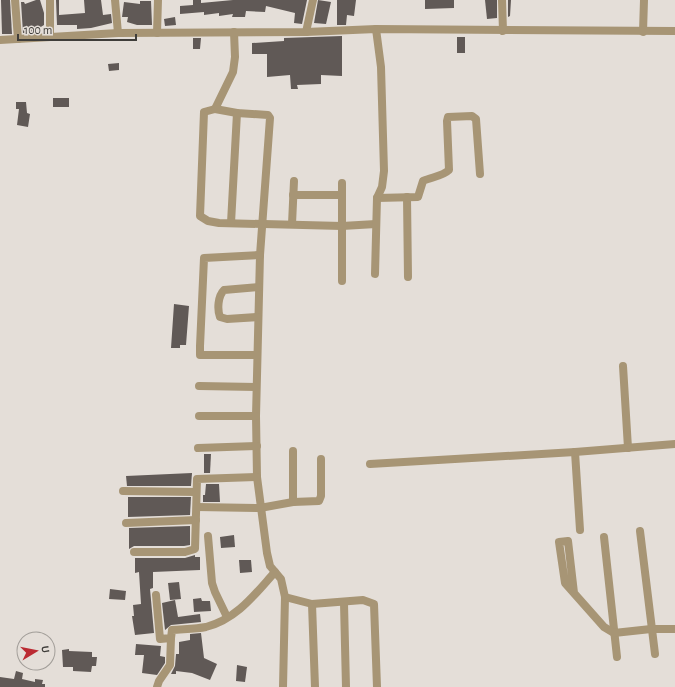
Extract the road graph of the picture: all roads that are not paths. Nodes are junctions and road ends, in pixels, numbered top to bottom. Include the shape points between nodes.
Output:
1 (15, 0) edge
2 (50, 0) edge
3 (115, 0) edge
4 (158, 0) edge
5 (313, 0) edge
6 (502, 0) edge
7 (644, 0) edge
8 (376, 28) junction
9 (503, 31) junction
10 (675, 31) edge
11 (234, 32) junction
12 (306, 32) junction
13 (643, 32) junction
14 (157, 33) junction
15 (118, 34) junction
16 (50, 37) junction
17 (18, 39) junction
18 (0, 40) edge
19 (215, 109) junction
20 (237, 113) junction
21 (480, 174) dead end
22 (294, 181) dead end
23 (342, 183) dead end
24 (293, 195) junction
25 (342, 195) junction
26 (407, 197) junction
27 (377, 198) junction
28 (231, 222) junction
29 (263, 224) junction
30 (292, 224) junction
31 (376, 224) junction
32 (342, 226) junction
33 (260, 254) junction
34 (376, 274) dead end
35 (408, 277) dead end
36 (342, 281) dead end
37 (259, 287) junction
38 (258, 317) junction
39 (257, 355) junction
40 (622, 366) dead end
41 (199, 386) dead end
42 (256, 387) junction
43 (198, 416) dead end
44 (256, 416) junction
45 (675, 444) edge
46 (257, 446) junction
47 (198, 448) dead end
48 (628, 448) junction
49 (292, 451) dead end
50 (575, 452) junction
51 (321, 459) dead end
52 (370, 464) dead end
53 (257, 477) junction
54 (123, 491) dead end
55 (196, 492) junction
56 (293, 502) junction
57 (197, 507) junction
58 (260, 508) junction
59 (196, 520) junction
60 (126, 523) dead end
61 (580, 530) dead end
62 (640, 531) dead end
63 (208, 536) dead end
64 (604, 537) dead end
65 (134, 552) dead end
66 (275, 572) junction
67 (574, 594) junction
68 (156, 595) dead end
69 (285, 597) junction
70 (344, 603) junction
71 (312, 604) junction
72 (227, 617) junction
73 (651, 629) junction
74 (675, 629) edge
75 (614, 633) junction
76 (171, 638) junction
77 (655, 654) dead end
78 (618, 657) dead end
79 (157, 687) edge
80 (283, 687) edge
81 (315, 687) edge
82 (346, 687) edge
83 (377, 687) edge

1 - 17 street
2 - 16 street
3 - 15 street
4 - 14 street
5 - 12 street
6 - 9 street
7 - 13 street
8 - 9 street
8 - 12 street
8 - 27 street via 381,67 384,171 382,187
9 - 13 street
10 - 13 street
11 - 12 street
11 - 14 street
11 - 19 street via 236,57 233,72
14 - 15 street
15 - 16 street
16 - 17 street
17 - 18 street
19 - 20 street
19 - 28 street via 204,112 200,216 208,221
20 - 28 street
20 - 29 street via 270,116
21 - 26 street via 476,119 472,116 448,117 449,170 445,174 423,181 418,197
22 - 24 street
23 - 25 street
24 - 25 street
24 - 30 street
25 - 32 street
26 - 27 street
26 - 35 street
27 - 31 street
28 - 29 street
29 - 30 street
29 - 33 street
30 - 32 street
31 - 32 street
31 - 34 street
32 - 36 street
33 - 37 street
33 - 39 street via 204,258 200,346 200,355
37 - 38 street
37 - 38 street via 224,290 219,300 220,317
38 - 39 street
39 - 42 street
40 - 48 street
41 - 42 street
42 - 44 street
43 - 44 street
44 - 46 street
45 - 48 street
46 - 47 street
46 - 53 street
48 - 50 street
49 - 56 street
50 - 52 street
50 - 61 street
51 - 56 street via 320,500
53 - 55 street via 198,479
53 - 58 street
54 - 55 street
55 - 57 street
56 - 58 street
57 - 58 street
57 - 59 street
58 - 66 street via 270,566
59 - 60 street
59 - 65 street via 196,546 192,551
62 - 73 street
63 - 72 street via 214,592
64 - 75 street
66 - 69 street via 281,579
66 - 72 street via 242,608
67 - 67 street via 564,583 559,542 568,541
67 - 75 street via 604,627
68 - 76 street via 160,639
69 - 71 street
69 - 80 street
70 - 71 street
70 - 82 street
70 - 83 street via 367,600 374,604
71 - 81 street
72 - 76 street via 205,627 172,630
73 - 74 street
73 - 75 street
73 - 77 street
75 - 78 street
76 - 79 street via 170,665 158,681

